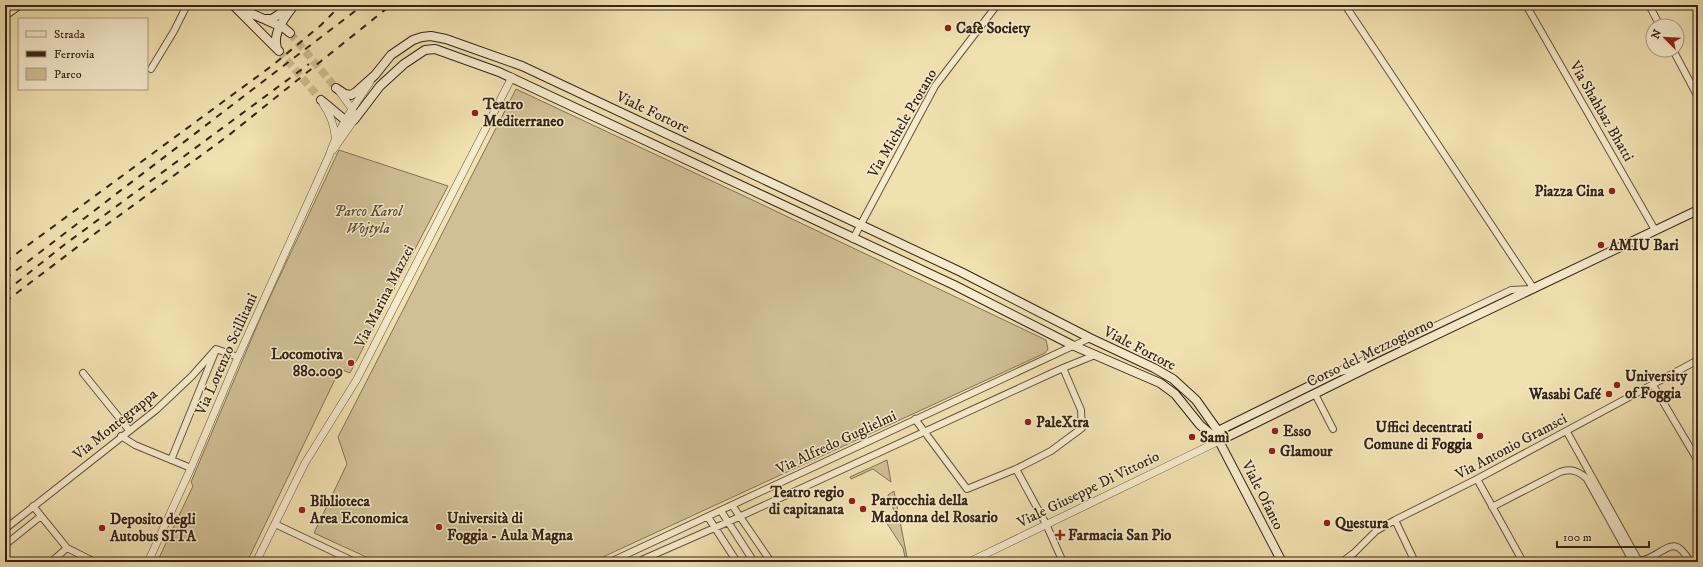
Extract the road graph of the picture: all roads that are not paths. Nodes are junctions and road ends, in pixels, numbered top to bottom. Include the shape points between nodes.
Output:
1 (19, 5) edge
2 (187, 5) edge
3 (233, 5) edge
4 (290, 5) edge
5 (294, 5) edge
6 (299, 5) edge
7 (997, 5) edge
8 (1345, 5) edge
9 (1526, 5) edge
10 (1649, 5) edge
11 (5, 15) edge
12 (1656, 18) edge
13 (263, 19) junction
14 (280, 26) junction
15 (1677, 58) edge
16 (522, 66) junction
17 (150, 69) dead end
18 (375, 75) junction
19 (512, 77) junction
20 (336, 88) joint
21 (1698, 97) edge
22 (321, 100) joint
23 (352, 109) junction
24 (345, 120) junction
25 (354, 120) junction
26 (335, 137) junction
27 (328, 156) junction
28 (1698, 210) edge
29 (859, 226) junction
30 (1655, 230) junction
31 (853, 239) junction
32 (960, 272) junction
33 (954, 285) junction
34 (1534, 289) junction
35 (1416, 334) junction
36 (1090, 338) junction
37 (1072, 345) junction
38 (216, 348) junction
39 (1095, 355) junction
40 (238, 357) junction
41 (1698, 360) edge
42 (1379, 362) junction
43 (1063, 368) junction
44 (1340, 371) junction
45 (83, 373) dead end
46 (1653, 385) junction
47 (1315, 394) junction
48 (915, 419) junction
49 (1333, 429) dead end
50 (129, 430) junction
51 (1218, 431) junction
52 (925, 432) junction
53 (1568, 432) junction
54 (121, 436) junction
55 (1220, 441) junction
56 (170, 460) junction
57 (1698, 461) edge
58 (191, 468) junction
59 (1016, 469) junction
60 (1477, 479) junction
61 (732, 505) junction
62 (33, 506) junction
63 (1492, 507) junction
64 (721, 511) junction
65 (41, 516) junction
66 (741, 516) junction
67 (708, 518) junction
68 (1395, 520) junction
69 (728, 522) junction
70 (275, 524) junction
71 (1046, 524) junction
72 (714, 528) junction
73 (5, 529) edge
74 (667, 535) junction
75 (5, 545) edge
76 (672, 547) junction
77 (67, 548) junction
78 (1632, 560) edge
79 (51, 562) edge
80 (94, 562) edge
81 (148, 562) edge
82 (256, 562) edge
83 (355, 562) edge
84 (610, 562) edge
85 (637, 562) edge
86 (737, 562) edge
87 (754, 562) edge
88 (771, 562) edge
89 (969, 562) edge
90 (1063, 562) edge
91 (1282, 562) edge
92 (1342, 562) edge
93 (1415, 562) edge
94 (1523, 562) edge
95 (1622, 562) edge
96 (1690, 562) edge

1 - 11 main road
2 - 17 street
3 - 13 main road
3 - 14 main road via 278,50 276,42
4 - 13 main road via 278,16 269,20
5 - 14 main road
6 - 14 main road via 291,16 290,32
7 - 29 street, Via Michele Protano via 935,86
8 - 34 street
9 - 30 street, Via Shahbaz Bhatti
10 - 12 street
13 - 14 main road
15 - 21 street
16 - 18 main road, Viale Fortore via 431,36 413,40 391,56
16 - 19 main road
16 - 29 main road, Viale Fortore
18 - 20 main road via 351,95
18 - 23 street, Viale Fortore
19 - 25 main road, Viale Fortore via 451,54 425,50 390,77
19 - 31 main road, Viale Fortore
19 - 70 street, Via Marina Mazzei via 357,379 305,463
20 - 23 street
22 - 24 main road
22 - 26 street via 328,111
23 - 24 street, Viale Fortore
23 - 25 street
24 - 25 main road
24 - 26 street, Viale Fortore
25 - 27 street
26 - 27 street, Viale Fortore
27 - 40 street, Via Lorenzo Scillitani
28 - 30 main road, Corso del Mezzogiorno
29 - 31 street, Via Michele Protano
29 - 32 main road, Viale Fortore
30 - 34 main road, Corso del Mezzogiorno
31 - 33 main road, Viale Fortore
32 - 33 main road
32 - 36 main road, Viale Fortore
33 - 37 main road, Viale Fortore
34 - 35 street, Corso del Mezzogiorno via 1511,290
34 - 42 main road, Corso del Mezzogiorno
35 - 42 street
35 - 44 street, Corso del Mezzogiorno
36 - 37 street, Via Alfredo Guglielmi
36 - 51 main road, Viale Fortore via 1173,379 1196,400
37 - 39 main road, Viale Fortore
37 - 48 street, Via Alfredo Guglielmi
38 - 40 street
38 - 50 street, Via Montegrappa via 192,376 156,410
38 - 56 street, Via Lorenzo Scillitani
39 - 43 street, Via Alfredo Guglielmi
39 - 55 main road, Viale Fortore via 1160,383 1175,394 1200,425
40 - 58 street, Via Lorenzo Scillitani
41 - 46 street, Via Antonio Gramsci
42 - 44 main road
42 - 47 main road, Corso del Mezzogiorno
43 - 52 street, Via Alfredo Guglielmi
43 - 59 street via 1081,410 1082,428 1051,451
44 - 51 main road, Corso del Mezzogiorno
45 - 50 street
46 - 53 street, Via Antonio Gramsci
46 - 57 street
47 - 49 street
47 - 55 main road, Corso del Mezzogiorno
48 - 52 street
48 - 61 street, Via Alfredo Guglielmi
50 - 54 street, Via Montegrappa
51 - 55 main road, Viale Fortore
52 - 59 street via 967,489
52 - 66 street, Via Alfredo Guglielmi
53 - 60 street, Via Antonio Gramsci
53 - 96 street via 1637,558 1641,561 1670,546 1676,546 1684,551
54 - 56 street
54 - 62 street, Via Montegrappa
55 - 71 street, Viale Giuseppe Di Vittorio
55 - 91 main road, Viale Ofanto
56 - 58 street
58 - 81 street, Via Lorenzo Scillitani
59 - 71 street
60 - 63 street
60 - 68 street, Via Antonio Gramsci
61 - 64 street, Via Alfredo Guglielmi
61 - 66 street
62 - 65 street
62 - 73 street, Via Montegrappa
63 - 78 street via 1560,472 1574,470 1587,479
63 - 94 street
64 - 67 street, Via Alfredo Guglielmi
64 - 69 street
65 - 75 street
65 - 77 street
66 - 69 street, Via Alfredo Guglielmi
66 - 88 street
67 - 72 street
67 - 74 street, Via Alfredo Guglielmi
68 - 92 street, Via Antonio Gramsci via 1376,531
68 - 93 street
69 - 72 street, Via Alfredo Guglielmi
69 - 87 street
70 - 82 street, Via Marina Mazzei
70 - 83 street
71 - 89 street, Viale Giuseppe Di Vittorio
71 - 90 street
72 - 76 street, Via Alfredo Guglielmi
72 - 86 street
74 - 76 street
74 - 84 street, Via Alfredo Guglielmi
76 - 85 street, Via Alfredo Guglielmi
77 - 79 street
77 - 80 street
78 - 95 street

